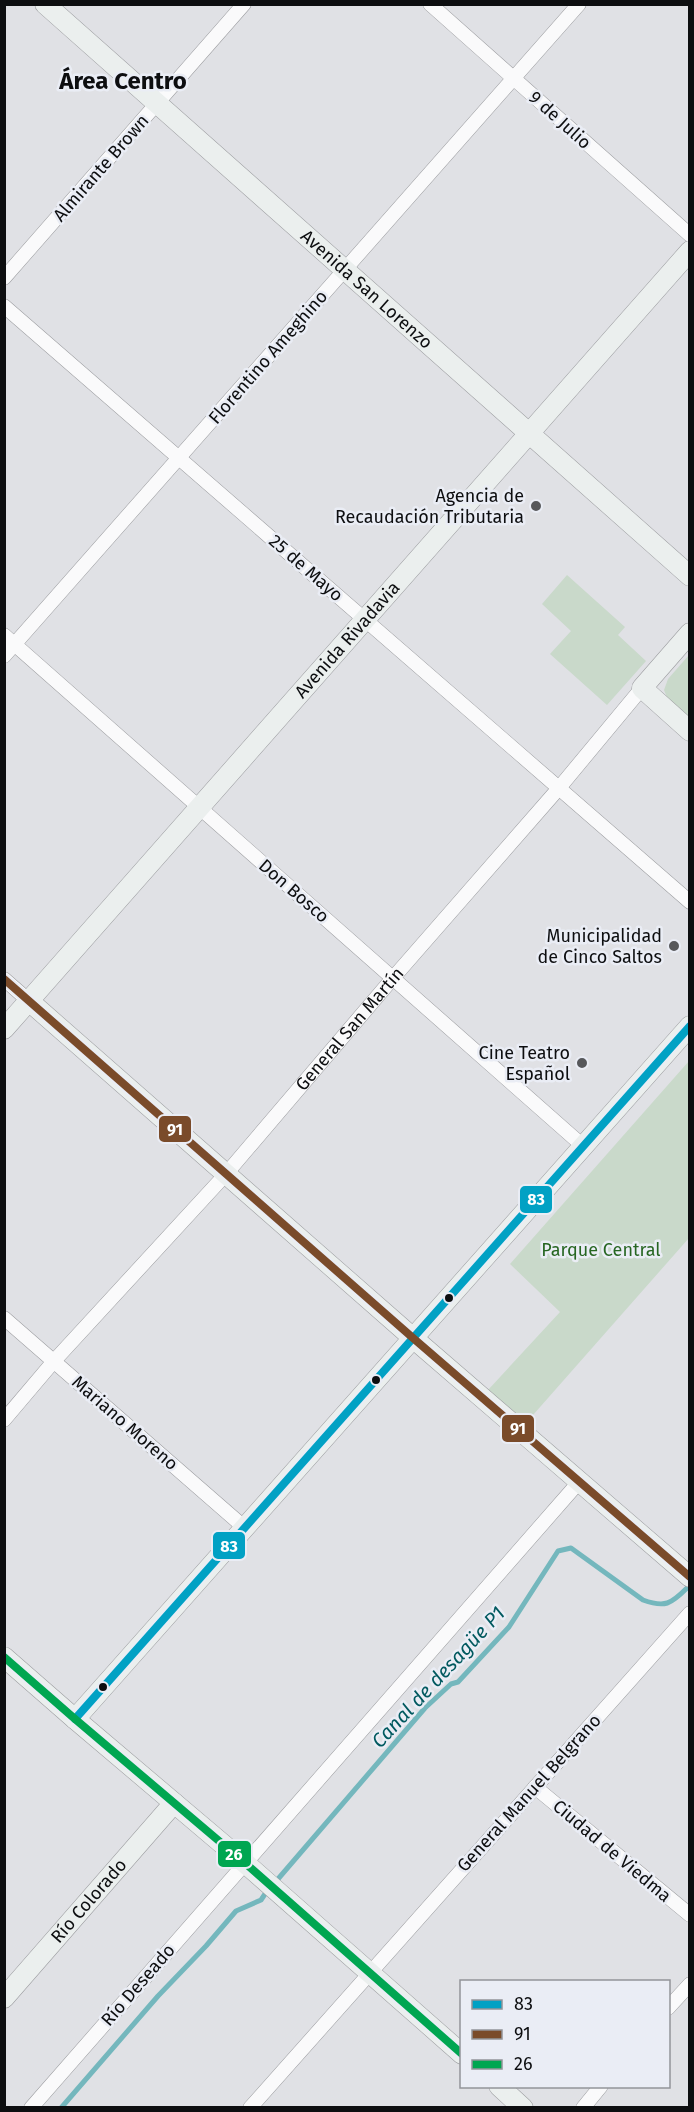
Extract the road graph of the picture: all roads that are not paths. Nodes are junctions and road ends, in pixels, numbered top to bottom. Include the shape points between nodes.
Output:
1 (45, 4) edge
2 (244, 4) edge
3 (430, 4) edge
4 (579, 4) edge
5 (513, 79) junction
6 (157, 104) junction
7 (690, 235) edge
8 (690, 251) edge
9 (345, 270) junction
10 (4, 278) edge
11 (4, 306) edge
12 (528, 433) junction
13 (179, 458) junction
14 (690, 576) edge
15 (365, 620) junction
16 (690, 633) edge
17 (10, 640) edge
18 (4, 656) edge
19 (642, 688) junction
20 (690, 731) edge
21 (559, 788) junction
22 (200, 807) junction
23 (690, 902) edge
24 (393, 978) junction
25 (4, 979) edge
26 (29, 1001) junction
27 (690, 1026) edge
28 (4, 1029) edge
29 (584, 1146) junction
30 (226, 1174) junction
31 (4, 1318) edge
32 (413, 1338) junction
33 (54, 1361) junction
34 (4, 1420) edge
35 (579, 1482) junction
36 (245, 1528) junction
37 (690, 1577) edge
38 (690, 1613) edge
39 (4, 1657) edge
40 (75, 1719) junction
41 (535, 1787) junction
42 (174, 1803) junction
43 (245, 1863) junction
44 (690, 1915) edge
45 (369, 1973) junction
46 (690, 1984) edge
47 (4, 1998) edge
48 (670, 2007) edge
49 (460, 2052) edge
50 (501, 2088) edge
51 (599, 2088) edge
52 (31, 2108) edge
53 (250, 2108) edge
54 (523, 2108) edge
55 (583, 2108) edge

1 - 6 street, Avenida San Lorenzo
2 - 6 street, Almirante Brown
3 - 5 street, 9 de Julio
4 - 5 street, Florentino Ameghino
5 - 7 street, 9 de Julio
5 - 9 street, Florentino Ameghino
6 - 9 street, Avenida San Lorenzo
6 - 10 street, Almirante Brown
8 - 12 street, Avenida Rivadavia
9 - 12 street, Avenida San Lorenzo
9 - 13 street, Florentino Ameghino
11 - 13 street, 25 de Mayo
12 - 14 street, Avenida San Lorenzo
12 - 15 street, Avenida Rivadavia
13 - 15 street, 25 de Mayo
13 - 17 street, Florentino Ameghino
15 - 21 street, 25 de Mayo
15 - 22 street, Avenida Rivadavia
16 - 19 street, General San Martín
17 - 18 street, Florentino Ameghino
17 - 22 street, Don Bosco
19 - 20 street
19 - 21 street, General San Martín
21 - 23 street, 25 de Mayo
21 - 24 street, General San Martín
22 - 24 street, Don Bosco
22 - 26 street, Avenida Rivadavia
24 - 29 street, Don Bosco
24 - 30 street, General San Martín
25 - 26 street
26 - 28 street, Avenida Rivadavia
26 - 30 street
27 - 29 street
29 - 32 street
30 - 32 street
30 - 33 street, General San Martín
31 - 33 street, Mariano Moreno
32 - 35 street
32 - 36 street
33 - 34 street, General San Martín
33 - 36 street, Mariano Moreno
35 - 37 street
35 - 43 street, Río Deseado
36 - 40 street
38 - 41 street, General Manuel Belgrano
39 - 40 street
40 - 42 street
41 - 44 street, Ciudad de Viedma
41 - 45 street, General Manuel Belgrano
42 - 43 street
42 - 47 street, Río Colorado
43 - 45 street
43 - 52 street, Río Deseado
45 - 49 street
45 - 53 street, General Manuel Belgrano
46 - 48 street
50 - 54 street
51 - 55 street

